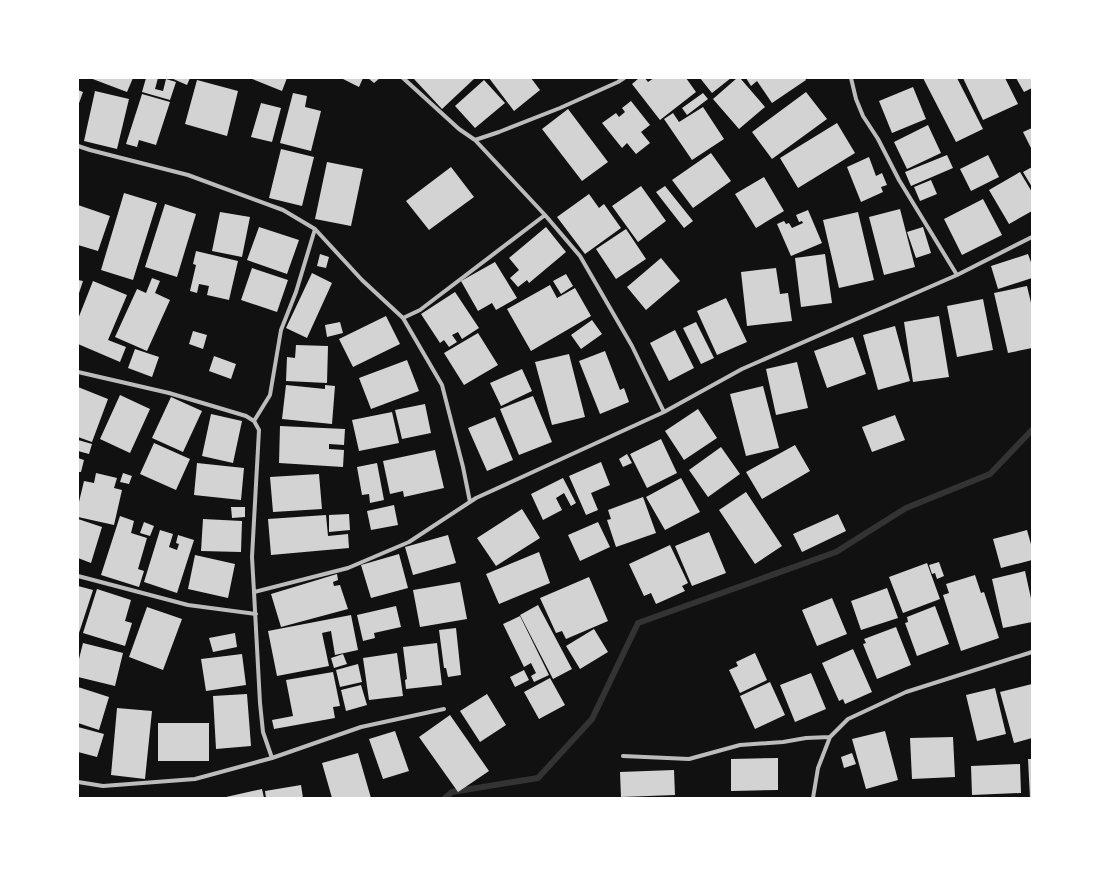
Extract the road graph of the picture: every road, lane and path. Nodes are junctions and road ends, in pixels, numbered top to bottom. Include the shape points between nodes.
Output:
1 (403, 78) edge
2 (624, 78) edge
3 (851, 78) edge
4 (475, 140) junction
5 (78, 146) edge
6 (545, 215) junction
7 (315, 229) junction
8 (1032, 237) edge
9 (957, 275) junction
10 (403, 318) junction
11 (78, 372) edge
12 (664, 412) junction
13 (254, 421) junction
14 (470, 502) junction
15 (78, 576) edge
16 (254, 592) junction
17 (256, 614) junction
18 (1032, 652) edge
19 (444, 709) dead end
20 (830, 737) junction
21 (623, 756) dead end
22 (272, 758) junction
23 (78, 782) edge
24 (813, 798) edge

1 - 4 street via 458,129
2 - 4 street via 560,108
3 - 9 street via 863,116
4 - 6 street
5 - 7 street via 188,175 283,210
6 - 10 street via 420,310
6 - 12 street via 580,256 609,304
7 - 10 street via 362,280
7 - 13 street via 296,292 281,330 270,395
8 - 9 street
9 - 12 street via 742,369
10 - 14 street via 442,384
11 - 13 street via 169,393 246,416
12 - 14 street
13 - 16 street via 259,430 259,445 252,557
14 - 16 street via 409,542 348,568
15 - 17 street via 188,605
16 - 17 street
17 - 22 street via 263,732
18 - 20 street via 906,692 848,719
19 - 22 street via 361,727
20 - 21 street via 740,745 689,759
20 - 24 street via 818,768
22 - 23 street via 195,779 103,786

